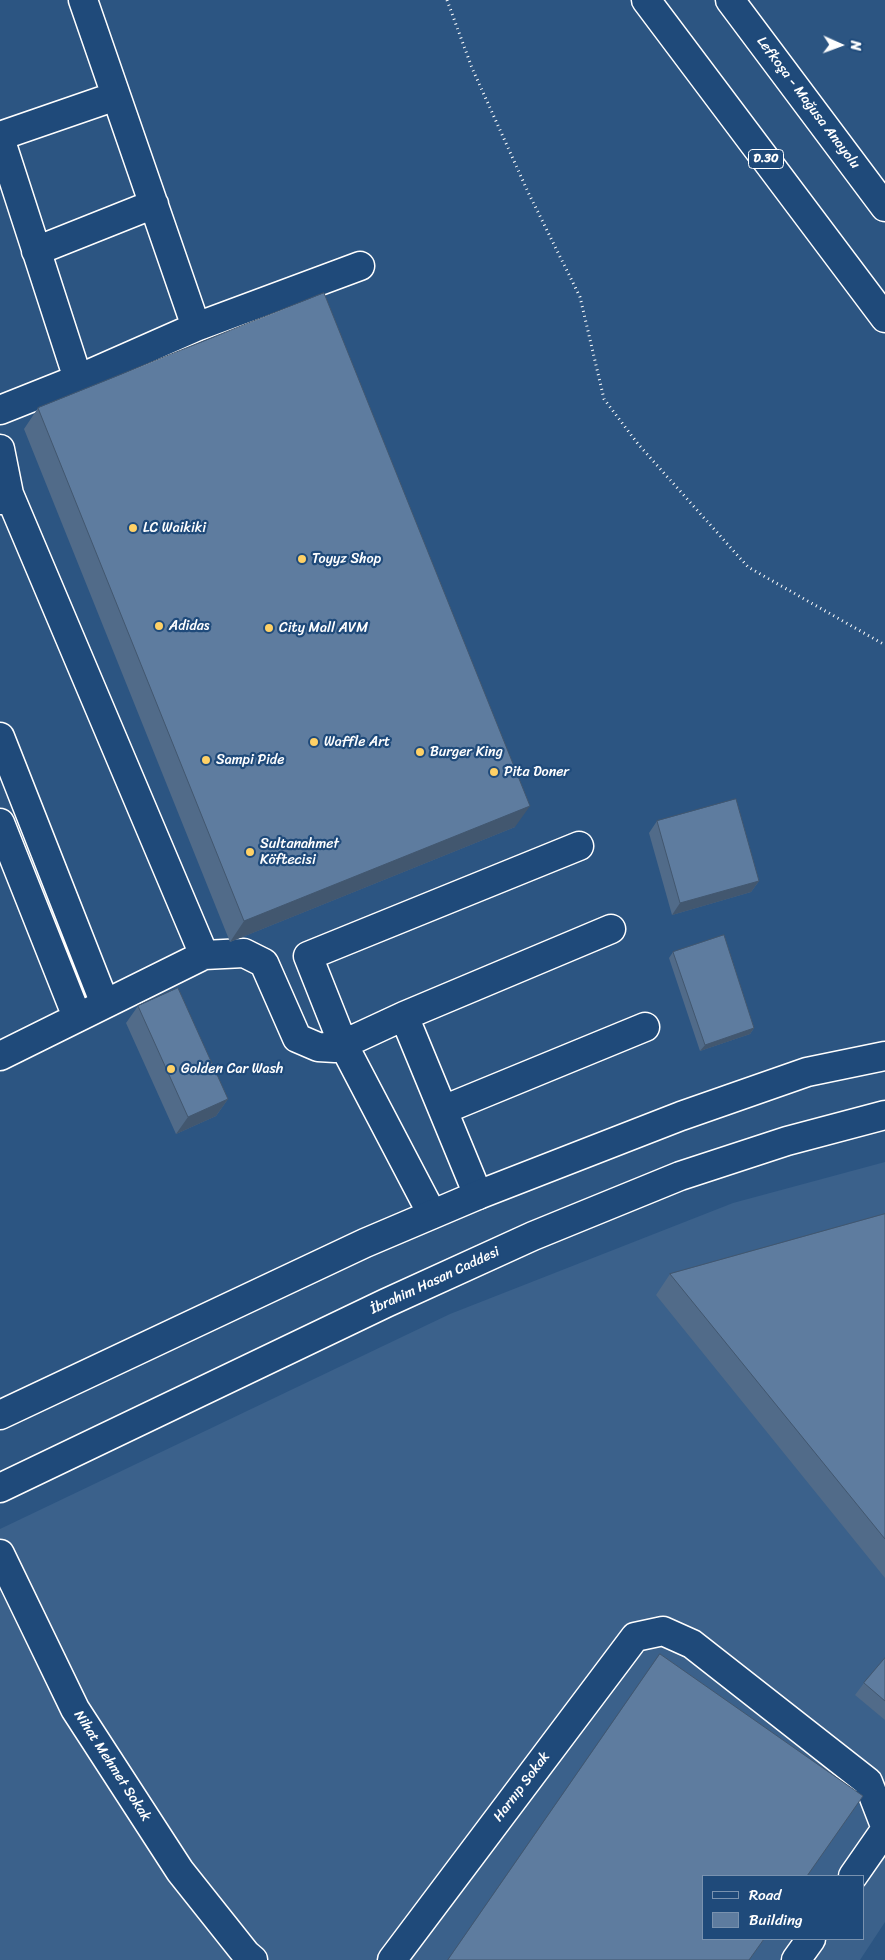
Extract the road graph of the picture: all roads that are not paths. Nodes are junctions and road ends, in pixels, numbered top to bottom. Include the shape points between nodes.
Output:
1 (83, 0) edge
2 (646, 0) edge
3 (730, 0) edge
4 (116, 96) junction
5 (0, 137) edge
6 (154, 204) junction
7 (885, 207) edge
8 (36, 250) junction
9 (360, 266) dead end
10 (885, 318) edge
11 (196, 327) junction
12 (78, 379) junction
13 (0, 410) edge
14 (0, 449) edge
15 (5, 497) edge
16 (0, 736) edge
17 (0, 823) edge
18 (579, 846) dead end
19 (611, 929) dead end
20 (204, 955) junction
21 (106, 1004) junction
22 (404, 1016) junction
23 (77, 1017) junction
24 (645, 1027) dead end
25 (343, 1044) junction
26 (0, 1056) edge
27 (885, 1056) edge
28 (443, 1110) junction
29 (885, 1115) edge
30 (478, 1195) junction
31 (432, 1214) junction
32 (0, 1415) edge
33 (0, 1488) edge
34 (0, 1554) edge
35 (885, 1828) edge
36 (854, 1875) edge
37 (810, 1940) edge
38 (245, 1958) edge
39 (392, 1960) edge
40 (796, 1960) edge

1 - 4 main road
2 - 10 main road, D.30
3 - 7 main road, Lefkoşa - Mağusa Anayolu
4 - 5 main road
4 - 6 main road
5 - 8 main road
6 - 8 main road
6 - 11 main road
8 - 12 main road
9 - 11 main road
11 - 12 main road
12 - 13 main road
14 - 15 main road
15 - 20 main road
16 - 21 main road
17 - 23 main road
18 - 25 main road via 308,956
19 - 22 main road
20 - 21 main road
20 - 25 main road via 244,953 264,963 297,1038 318,1047 335,1048
21 - 23 main road
22 - 25 main road
22 - 28 main road
23 - 26 main road
24 - 28 main road
25 - 31 main road
27 - 30 main road via 807,1072 681,1116
28 - 30 main road
29 - 33 main road, İbrahim Hasan Caddesi via 787,1141 680,1176 533,1236
30 - 31 main road
31 - 32 main road
34 - 38 main road, Nihat Mehmet Sokak via 75,1709 180,1871
35 - 36 main road
35 - 39 main road, Harnıp Sokak via 868,1782 692,1644 663,1631 635,1637
37 - 40 main road

